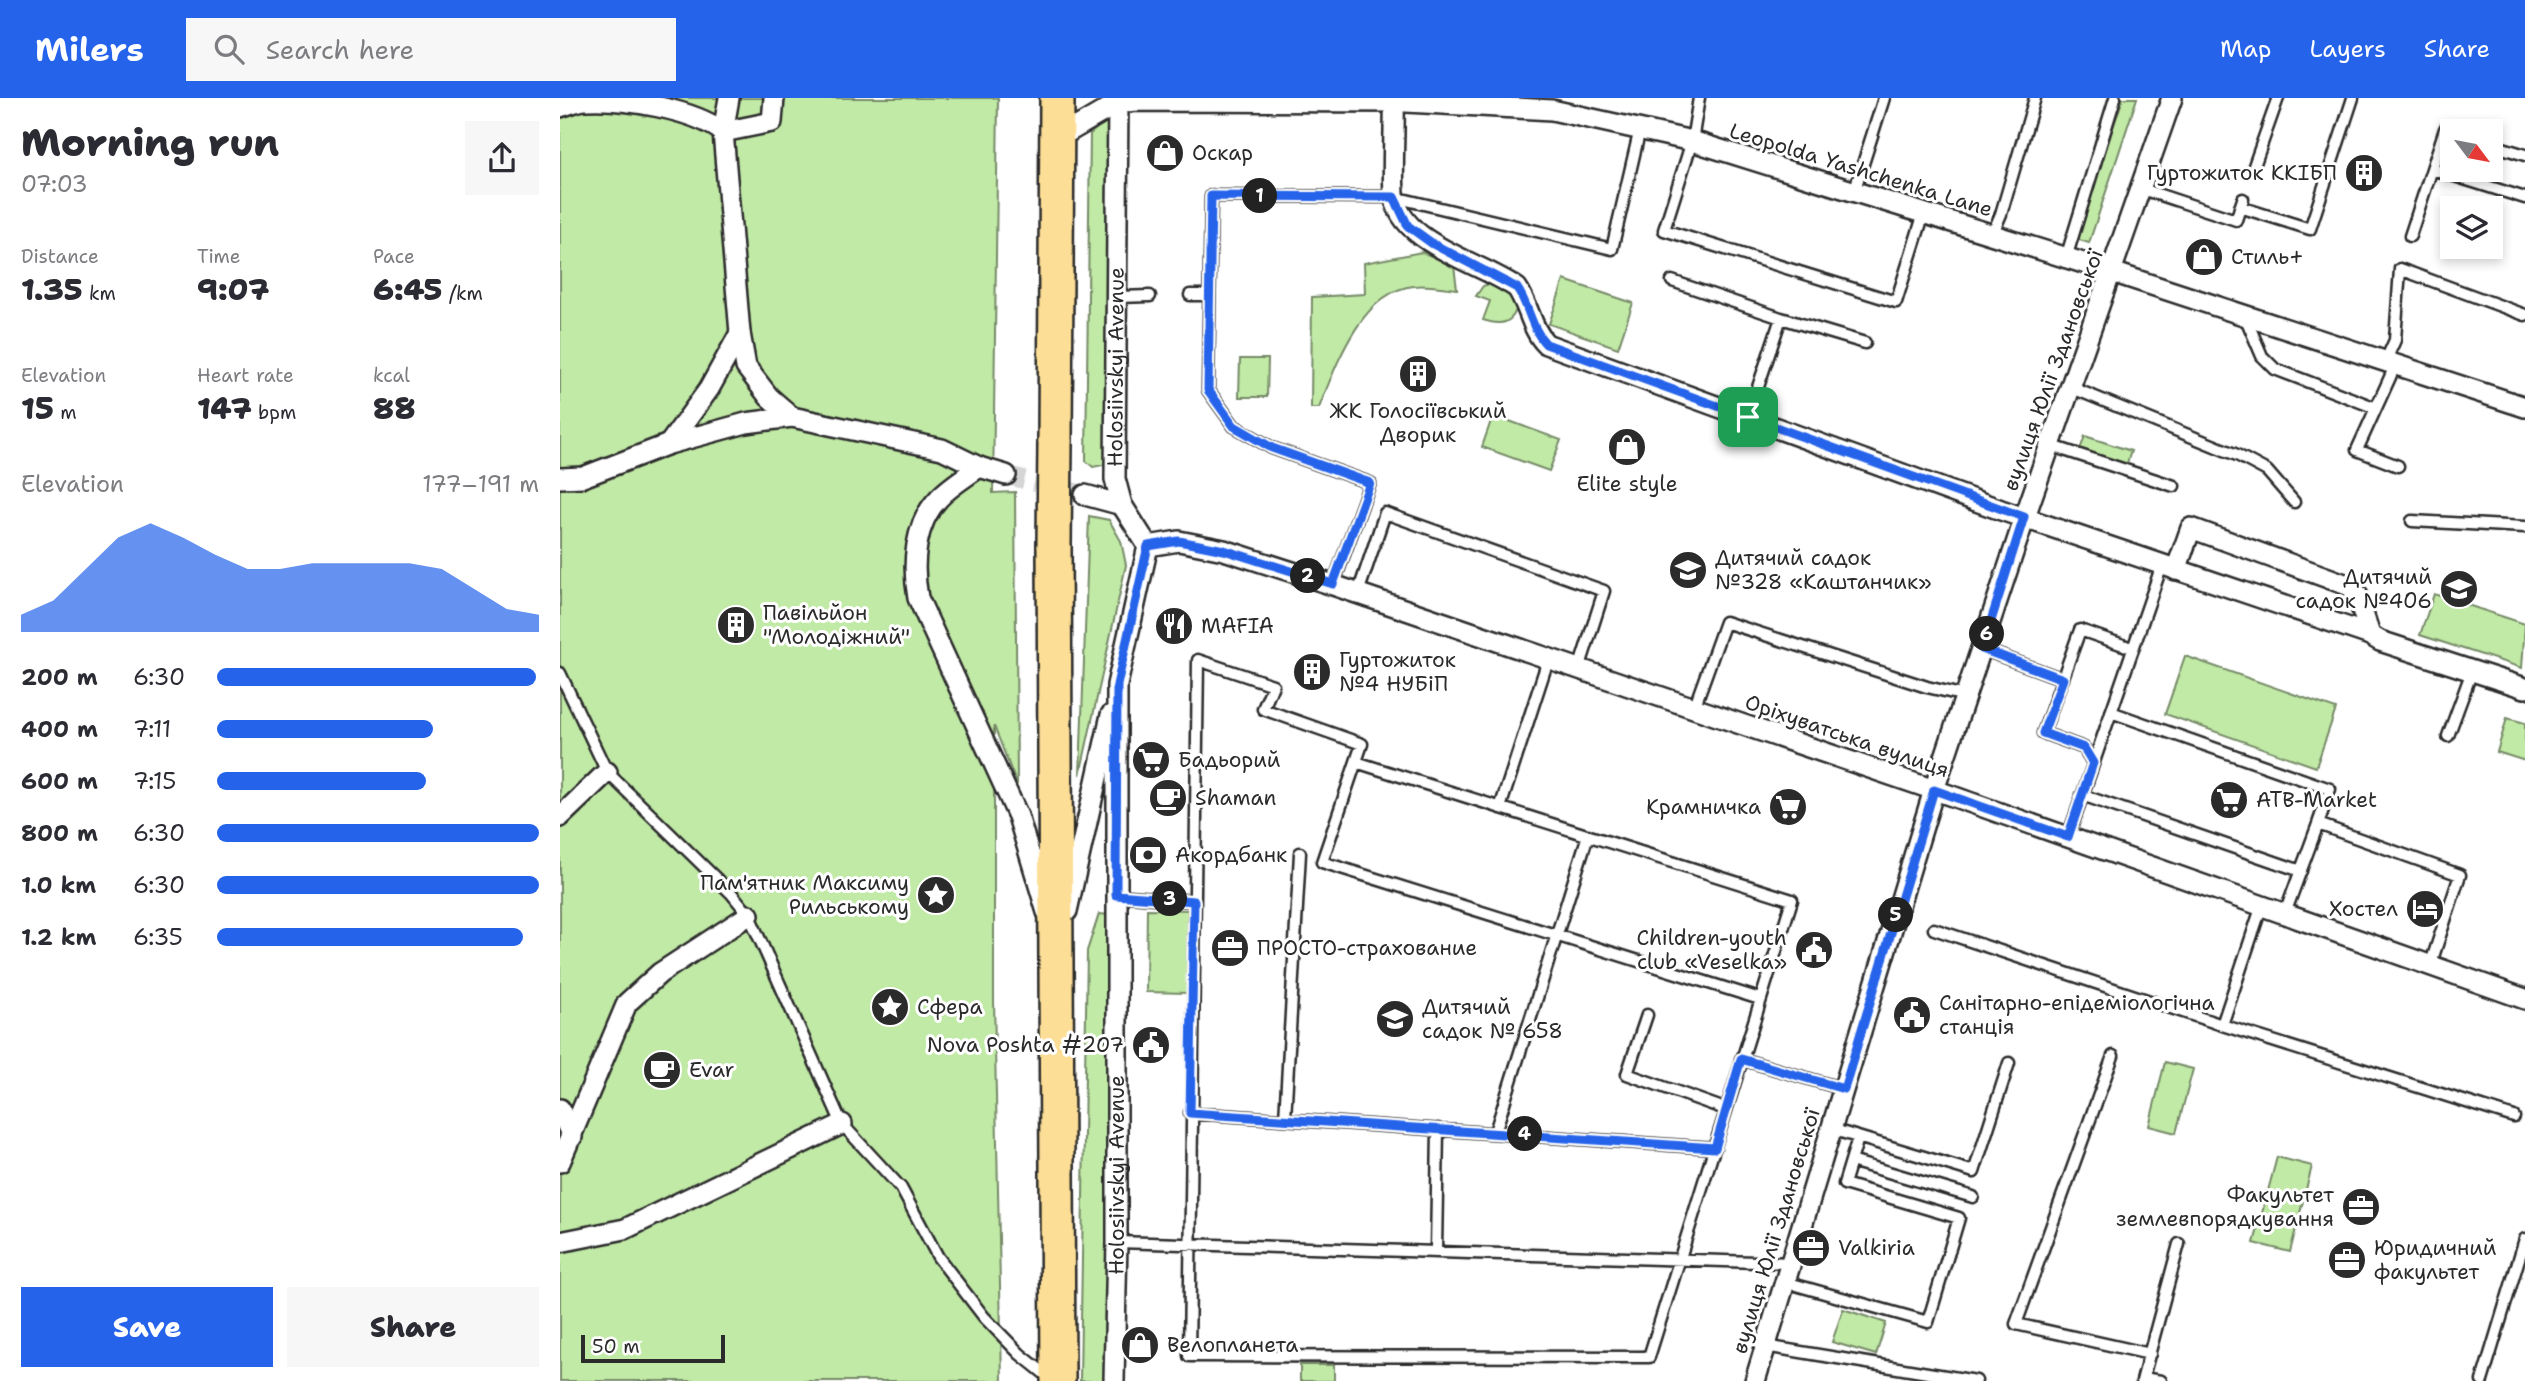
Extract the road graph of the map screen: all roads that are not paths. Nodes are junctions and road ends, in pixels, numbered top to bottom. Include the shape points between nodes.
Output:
1 (729, 98) edge
2 (774, 98) edge
3 (1057, 98) edge
4 (1699, 98) edge
5 (1884, 98) edge
6 (2035, 98) edge
7 (2115, 98) edge
8 (2172, 98) edge
9 (2278, 98) edge
10 (2353, 98) edge
11 (1118, 101) edge
12 (1402, 101) edge
13 (560, 107) edge
14 (1640, 129) junction
15 (723, 132) junction
16 (1058, 138) junction
17 (1692, 141) junction
18 (2440, 144) edge
19 (2503, 148) edge
20 (2525, 155) edge
21 (2254, 166) dead end
22 (2432, 169) junction
23 (2142, 189) junction
24 (1854, 192) junction
25 (1394, 197) junction
26 (2525, 198) edge
27 (1924, 213) junction
28 (1991, 235) junction
29 (2410, 236) dead end
30 (2066, 258) junction
31 (2112, 272) junction
32 (1672, 281) dead end
33 (1190, 295) dead end
34 (1208, 295) junction
35 (1150, 296) dead end
36 (1118, 297) junction
37 (2243, 314) junction
38 (2525, 315) edge
39 (1782, 318) junction
40 (740, 333) junction
41 (1865, 344) dead end
42 (2391, 362) junction
43 (2070, 387) junction
44 (2525, 407) edge
45 (2376, 408) junction
46 (792, 417) junction
47 (1748, 417) junction
48 (669, 444) junction
49 (2049, 445) junction
50 (2398, 466) dead end
51 (979, 467) junction
52 (1006, 475) tunnel mouth
53 (560, 478) edge
54 (2174, 486) dead end
55 (1085, 495) tunnel mouth
56 (2294, 502) dead end
57 (1122, 505) junction
58 (2024, 517) junction
59 (2412, 521) dead end
60 (2525, 527) edge
61 (1148, 546) junction
62 (2169, 568) junction
63 (1333, 584) junction
64 (1358, 593) junction
65 (2370, 635) junction
66 (2132, 648) junction
67 (1982, 649) junction
68 (1548, 660) junction
69 (1579, 669) junction
70 (2472, 671) junction
71 (560, 673) edge
72 (2063, 679) junction
73 (1117, 685) junction
74 (2525, 688) edge
75 (1966, 696) junction
76 (1694, 708) junction
77 (2111, 712) junction
78 (2448, 736) dead end
79 (1356, 762) junction
80 (2093, 763) junction
81 (607, 772) junction
82 (1934, 790) junction
83 (2082, 795) junction
84 (1500, 808) junction
85 (563, 813) edge
86 (2318, 824) junction
87 (1588, 835) junction
88 (2068, 837) junction
89 (1300, 853) dead end
90 (2301, 871) junction
91 (1116, 895) junction
92 (1194, 901) junction
93 (2262, 908) junction
94 (749, 915) junction
95 (2284, 916) junction
96 (1934, 929) dead end
97 (1556, 936) junction
98 (1058, 950) junction
99 (2430, 966) junction
100 (1760, 999) junction
101 (2525, 999) edge
102 (1647, 1015) dead end
103 (2222, 1025) junction
104 (2113, 1056) dead end
105 (1741, 1059) junction
106 (2009, 1063) dead end
107 (1844, 1089) junction
108 (560, 1109) edge
109 (1725, 1110) junction
110 (1190, 1113) junction
111 (2514, 1117) dead end
112 (1285, 1119) junction
113 (842, 1124) junction
114 (1438, 1129) junction
115 (1831, 1129) junction
116 (1495, 1132) junction
117 (572, 1137) junction
118 (1858, 1138) junction
119 (1715, 1148) junction
120 (1851, 1161) junction
121 (560, 1162) edge
122 (1973, 1197) dead end
123 (2525, 1240) edge
124 (560, 1242) edge
125 (1117, 1242) junction
126 (1189, 1243) junction
127 (2179, 1244) dead end
128 (1436, 1251) junction
129 (1680, 1258) junction
130 (1788, 1273) junction
131 (1765, 1346) junction
132 (2150, 1354) junction
133 (2143, 1379) edge
134 (1056, 1381) edge
135 (1114, 1381) edge
136 (1755, 1381) edge
137 (1976, 1381) edge
138 (2161, 1381) edge
139 (2482, 1381) edge

1 - 15 street
2 - 15 street via 772,121
3 - 16 highway
4 - 17 lane
5 - 24 lane
6 - 28 lane
7 - 30 lane
8 - 23 street, вулиця Юлії Здановської
9 - 21 lane
10 - 23 lane via 2310,229 2241,203 2236,220
11 - 12 street, Leopolda Yashchenka Lane
11 - 16 street
11 - 36 street, Holosiivskyi Avenue
12 - 14 street, Leopolda Yashchenka Lane via 1552,110
12 - 25 street
13 - 15 street via 585,100 666,108 708,121
14 - 17 street, Leopolda Yashchenka Lane
14 - 25 lane via 1612,249
15 - 40 street
16 - 98 highway, bridge via 1054,545
17 - 24 street, Leopolda Yashchenka Lane
17 - 27 lane via 1664,230 1896,302
18 - 22 lane
19 - 20 lane
22 - 26 lane
22 - 29 lane
23 - 31 street, вулиця Юлії Здановської
24 - 27 street, Leopolda Yashchenka Lane
25 - 34 lane via 1211,196
25 - 47 street via 1408,226 1517,288 1546,344
27 - 28 street, Leopolda Yashchenka Lane
28 - 30 street, Leopolda Yashchenka Lane
30 - 31 street, Leopolda Yashchenka Lane
31 - 37 street, Leopolda Yashchenka Lane
31 - 43 street, вулиця Юлії Здановської
32 - 39 lane
33 - 34 lane
34 - 63 lane via 1208,390 1234,426 1272,448 1370,483
35 - 36 lane
36 - 57 street, Holosiivskyi Avenue via 1115,478
37 - 42 street, Leopolda Yashchenka Lane
37 - 45 lane via 2262,356 2275,369
38 - 42 lane via 2400,269
39 - 41 lane
39 - 47 lane
40 - 46 street via 746,367
40 - 48 street via 709,389
42 - 44 street, Leopolda Yashchenka Lane
42 - 45 lane
43 - 49 street, вулиця Юлії Здановської
43 - 56 lane via 2237,455 2267,471
45 - 50 lane via 2357,450
46 - 48 street via 746,423
46 - 51 street via 942,449
47 - 58 street
48 - 53 street via 583,477
49 - 54 lane
49 - 58 street, вулиця Юлії Здановської
51 - 52 street
51 - 98 street via 938,498 917,543 913,570 918,598 1018,816
55 - 57 street
57 - 61 street, Holosiivskyi Avenue
58 - 62 street
58 - 67 street, вулиця Юлії Здановської
59 - 60 lane
61 - 63 street, Оріхуватська вулиця via 1179,541
61 - 73 street, Holosiivskyi Avenue
62 - 65 street
62 - 65 street via 2191,528 2350,586
62 - 66 lane
63 - 64 street, Оріхуватська вулиця
64 - 68 street, Оріхуватська вулиця
64 - 69 lane via 1385,513 1604,591
65 - 70 street
66 - 72 lane via 2080,630
66 - 77 lane
67 - 72 lane
67 - 75 street, вулиця Юлії Здановської
68 - 69 street, Оріхуватська вулиця
68 - 84 lane
69 - 76 street, Оріхуватська вулиця
70 - 74 street
70 - 78 lane
71 - 81 lane
72 - 80 lane via 2043,733 2084,748
73 - 91 street, Holosiivskyi Avenue
73 - 98 street
75 - 76 lane via 1725,622
75 - 82 street, вулиця Юлії Здановської
76 - 82 street, Оріхуватська вулиця
77 - 80 lane
77 - 86 lane via 2330,789
79 - 84 lane
79 - 92 lane via 1362,744 1263,709 1273,685 1198,660
79 - 97 lane via 1322,862
80 - 83 lane
81 - 85 street
81 - 94 lane
82 - 88 street, Оріхуватська вулиця
82 - 107 street, вулиця Юлії Здановської
83 - 88 lane
83 - 90 lane
84 - 87 lane
86 - 90 lane
86 - 99 lane via 2460,875
87 - 97 lane
87 - 100 lane via 1792,900
88 - 93 street, Оріхуватська вулиця
89 - 112 lane
90 - 95 lane
91 - 92 lane
91 - 125 street, Holosiivskyi Avenue
92 - 110 lane
93 - 95 street, Оріхуватська вулиця
93 - 103 lane
94 - 113 lane
94 - 117 street via 660,973 627,1003
95 - 99 street, Оріхуватська вулиця
96 - 103 lane
97 - 100 lane
97 - 116 lane
98 - 134 highway
99 - 101 street, Оріхуватська вулиця
100 - 105 lane
102 - 109 lane via 1627,1074
103 - 111 lane
104 - 132 lane via 2016,1324
105 - 107 lane
105 - 109 lane
106 - 118 lane via 1974,1172
107 - 115 street, вулиця Юлії Здановської
108 - 117 street
109 - 119 lane
110 - 112 lane
110 - 126 lane
112 - 114 lane
113 - 124 street via 625,1229
113 - 134 lane via 901,1188 938,1257 984,1317 1020,1354
114 - 116 lane
114 - 128 lane
115 - 118 lane
115 - 130 street, вулиця Юлії Здановської
116 - 119 lane
117 - 121 street
118 - 120 lane
119 - 129 lane
120 - 122 lane
120 - 130 lane via 1844,1184 1959,1218 1928,1322
123 - 139 lane
125 - 126 lane
125 - 135 street, Holosiivskyi Avenue
126 - 128 lane
126 - 129 lane via 1189,1356 1649,1357
127 - 132 lane
128 - 129 lane
129 - 130 lane
130 - 131 street, вулиця Юлії Здановської
131 - 136 street, вулиця Юлії Здановської
131 - 137 lane
132 - 133 lane
133 - 138 lane

